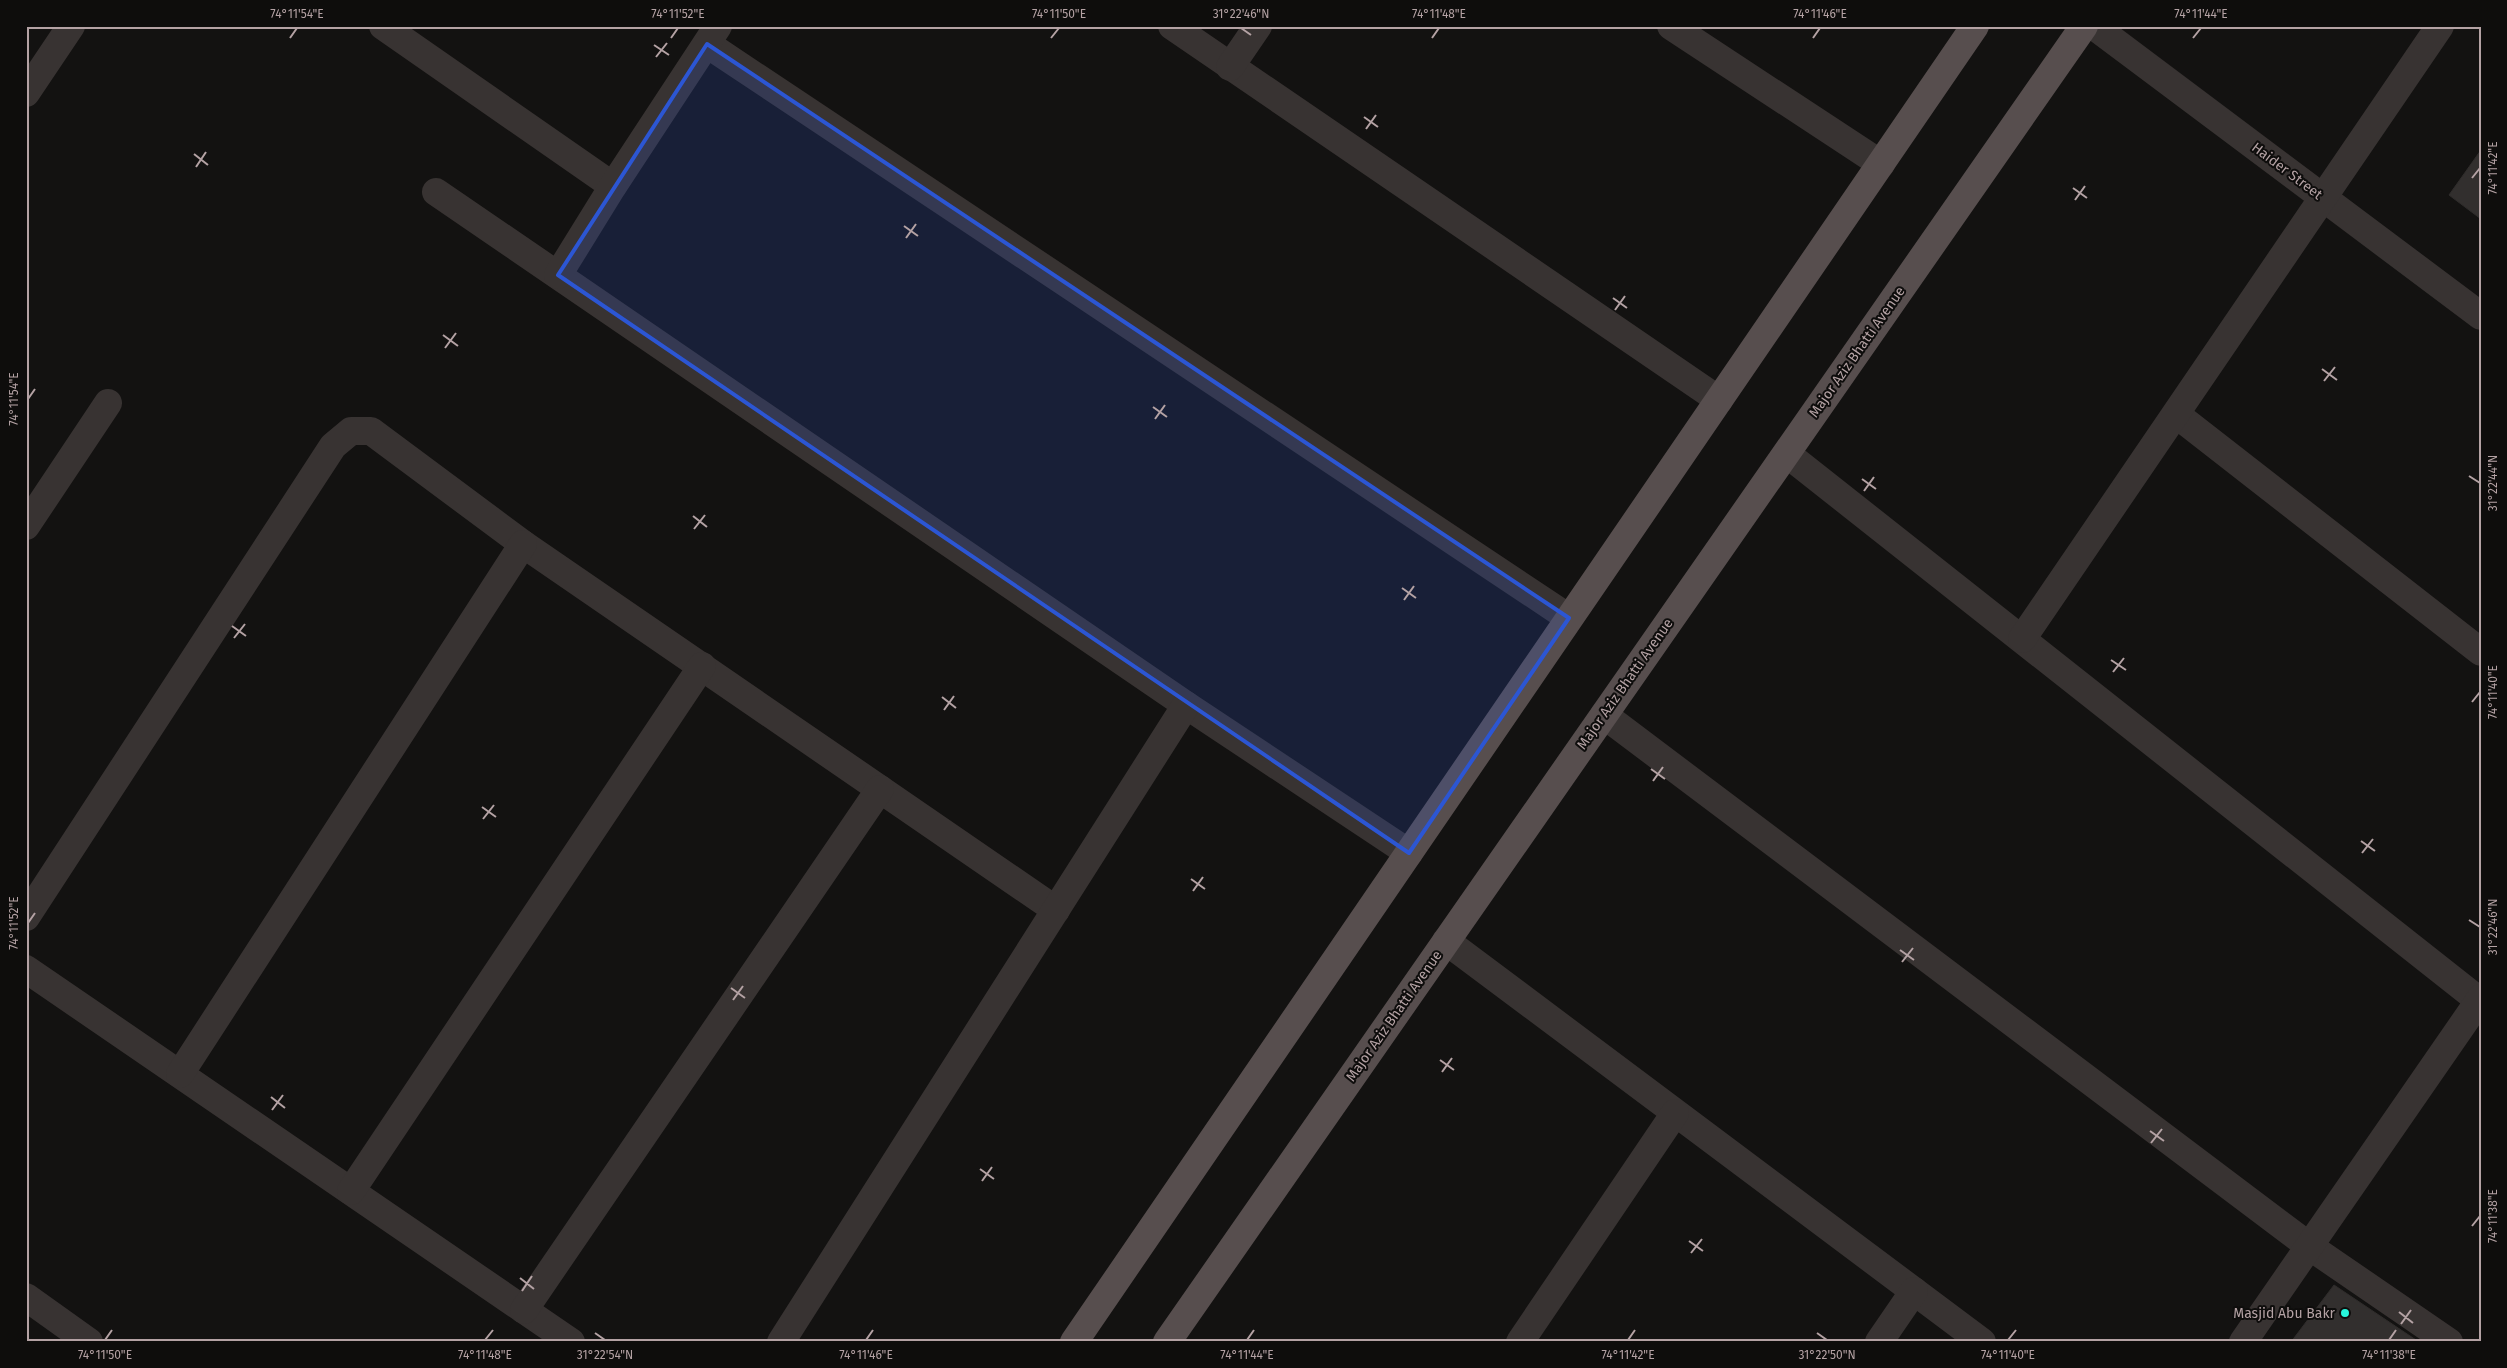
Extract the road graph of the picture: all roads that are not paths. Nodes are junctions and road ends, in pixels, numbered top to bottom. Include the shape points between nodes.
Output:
1 (71, 26) edge
2 (383, 26) edge
3 (1172, 26) edge
4 (1258, 26) edge
5 (1671, 26) edge
6 (1975, 26) edge
7 (2084, 26) edge
8 (2094, 26) edge
9 (2440, 26) edge
10 (712, 35) edge
11 (1230, 67) junction
12 (26, 92) edge
13 (1881, 164) junction
14 (613, 186) junction
15 (436, 192) dead end
16 (2324, 198) junction
17 (558, 275) junction
18 (2481, 316) edge
19 (1719, 400) junction
20 (108, 403) dead end
21 (2177, 415) junction
22 (1787, 454) junction
23 (26, 526) edge
24 (523, 544) junction
25 (1569, 618) junction
26 (2022, 639) junction
27 (2481, 652) edge
28 (702, 666) junction
29 (1186, 705) junction
30 (1604, 715) junction
31 (880, 789) junction
32 (1409, 853) junction
33 (1056, 910) junction
34 (26, 917) edge
35 (1446, 941) junction
36 (26, 969) edge
37 (2480, 1000) edge
38 (180, 1074) junction
39 (1675, 1113) junction
40 (351, 1191) junction
41 (2309, 1246) junction
42 (1914, 1291) junction
43 (26, 1297) edge
44 (524, 1310) junction
45 (89, 1342) edge
46 (571, 1342) edge
47 (781, 1342) edge
48 (1074, 1342) edge
49 (1167, 1342) edge
50 (1520, 1342) edge
51 (1879, 1342) edge
52 (1982, 1342) edge
53 (2243, 1342) edge
54 (2449, 1342) edge

1 - 12 street
2 - 14 street
3 - 11 street
4 - 11 street
5 - 13 street
6 - 13 main road
7 - 22 main road, Major Aziz Bhatti Avenue
8 - 16 street, Haider Street
9 - 16 street
10 - 14 street
10 - 25 street
11 - 19 street
13 - 19 main road
14 - 17 street
15 - 17 street
16 - 18 street, Haider Street
16 - 21 street
17 - 29 street
19 - 25 main road
20 - 23 street
21 - 26 street
21 - 27 street
22 - 26 street
22 - 30 main road, Major Aziz Bhatti Avenue
24 - 28 street
24 - 34 street via 370,431 351,430 333,446
24 - 38 street
25 - 32 main road
26 - 37 street
28 - 31 street
28 - 40 street
29 - 32 street
29 - 33 street
30 - 35 main road, Major Aziz Bhatti Avenue
30 - 41 street
31 - 33 street
31 - 44 street
32 - 48 main road
33 - 47 street
35 - 39 street
35 - 49 main road, Major Aziz Bhatti Avenue
36 - 38 street
37 - 41 street
38 - 40 street
39 - 42 street
39 - 50 street
40 - 44 street
41 - 53 street
41 - 54 street
42 - 51 street
42 - 52 street
43 - 45 street
44 - 46 street

